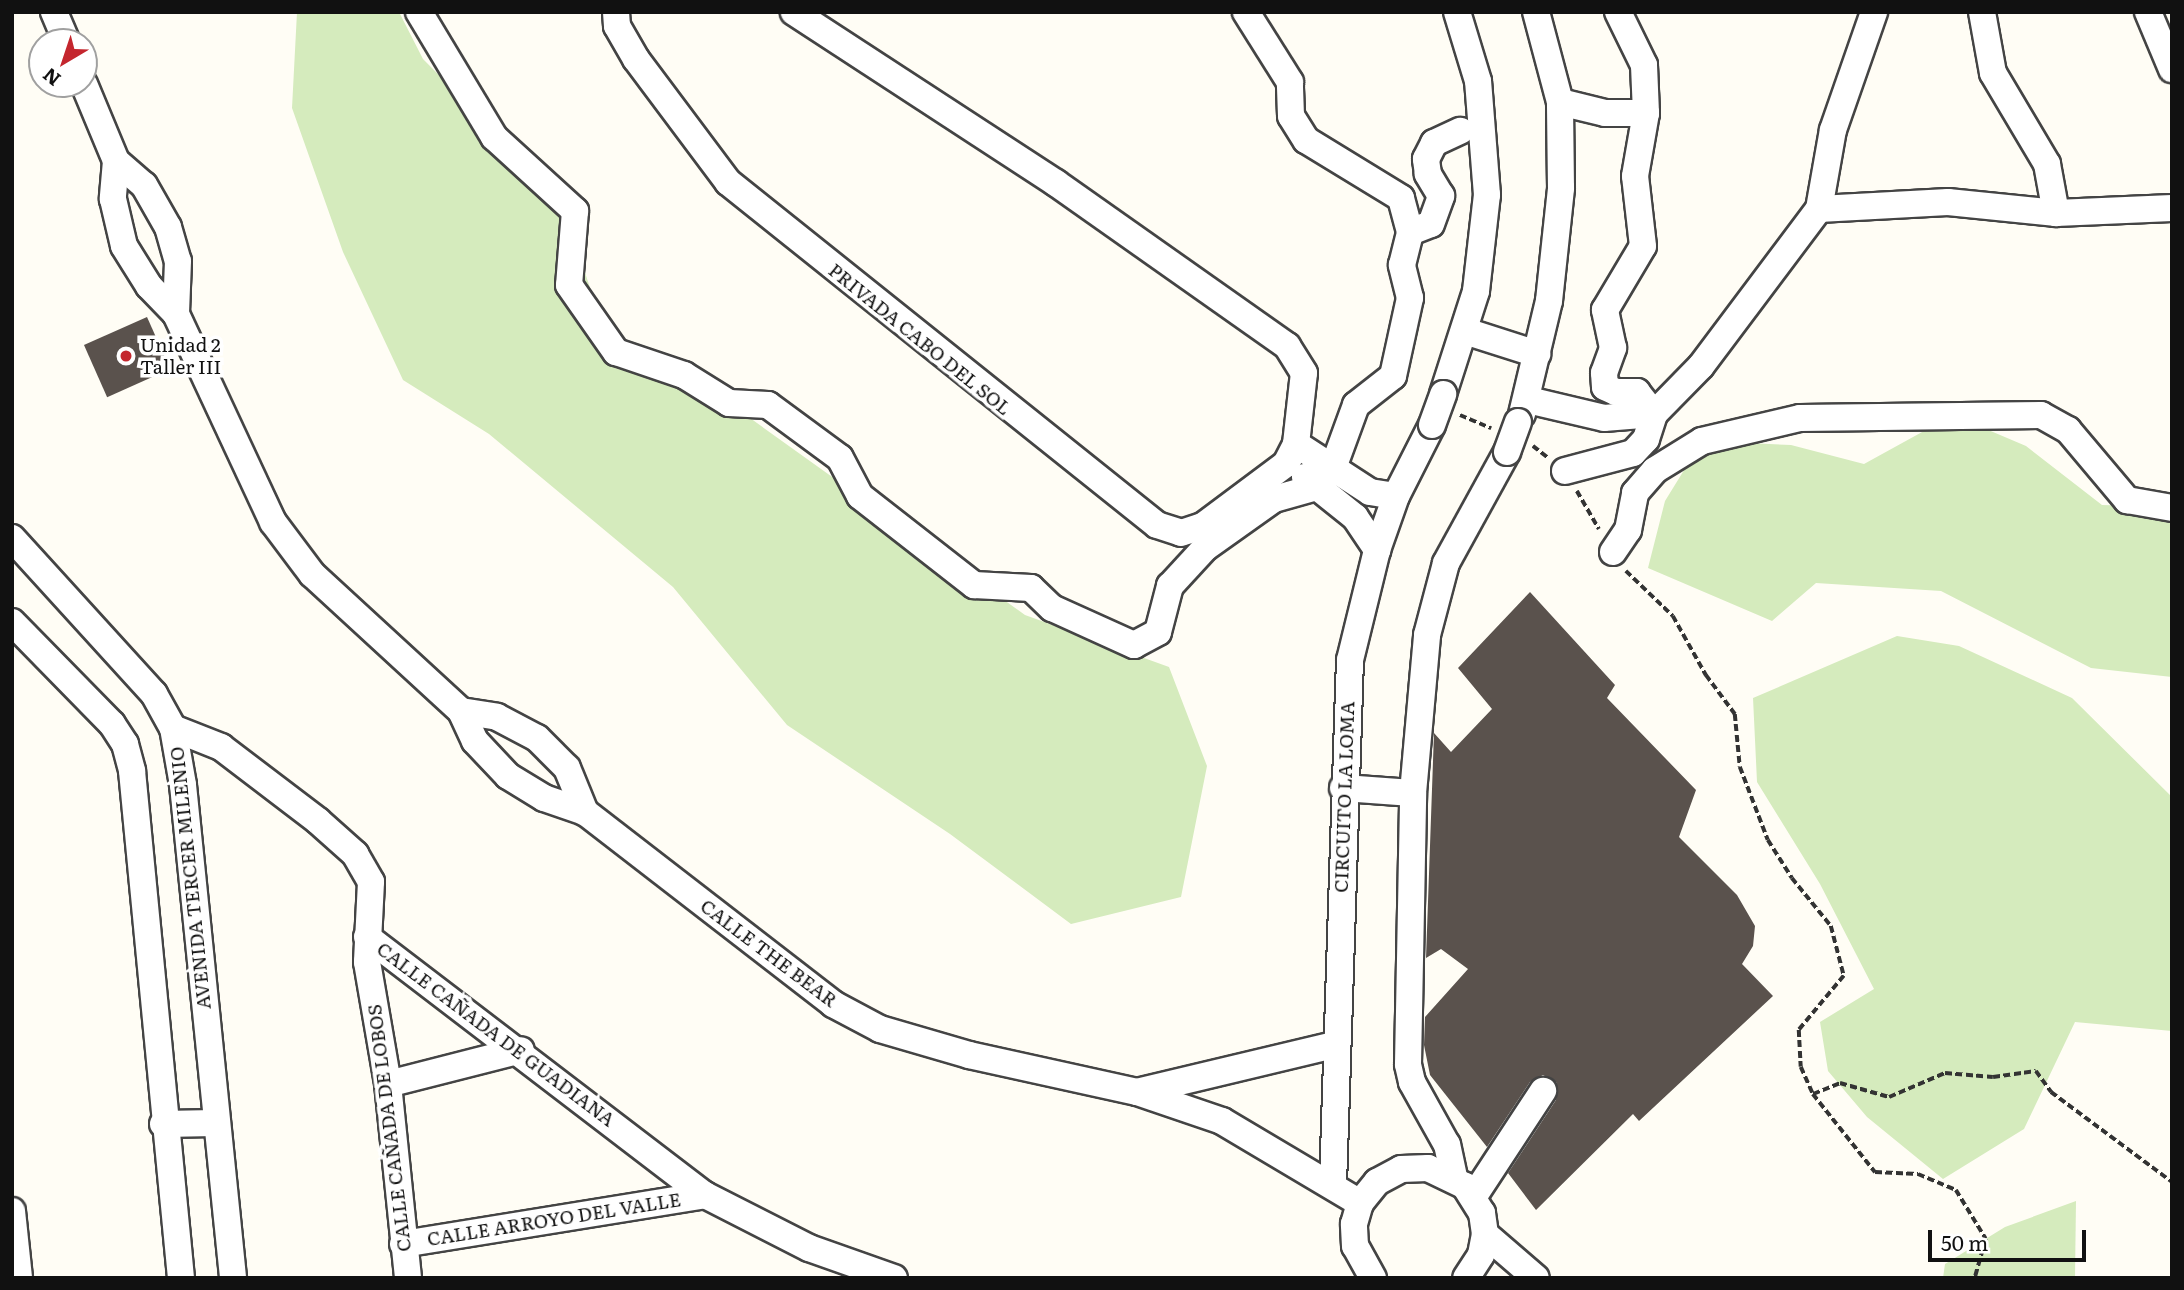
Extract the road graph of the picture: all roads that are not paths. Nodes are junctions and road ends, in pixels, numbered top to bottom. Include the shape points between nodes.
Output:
1 (419, 12) edge
2 (616, 12) edge
3 (794, 12) edge
4 (1246, 12) edge
5 (1457, 12) edge
6 (1536, 12) edge
7 (1618, 12) edge
8 (1874, 12) edge
9 (1982, 12) edge
10 (2148, 12) edge
11 (2172, 69) edge
12 (90, 98) edge
13 (1560, 102) junction
14 (1646, 113) junction
15 (1460, 131) dead end
16 (116, 161) junction
17 (2172, 208) edge
18 (1819, 209) junction
19 (2056, 213) junction
20 (1410, 232) junction
21 (176, 314) junction
22 (1465, 331) junction
23 (1537, 354) junction
24 (1654, 414) junction
25 (1518, 430) junction
26 (1646, 439) junction
27 (1291, 454) junction
28 (1655, 470) junction
29 (1565, 471) road end
30 (1326, 477) junction
31 (1396, 496) junction
32 (2172, 508) edge
33 (12, 538) edge
34 (1377, 550) junction
35 (1613, 552) road end
36 (12, 622) edge
37 (461, 710) junction
38 (173, 728) junction
39 (1343, 788) junction
40 (1413, 793) junction
41 (585, 813) junction
42 (367, 937) junction
43 (1335, 1045) junction
44 (521, 1050) junction
45 (388, 1084) junction
46 (1543, 1091) dead end
47 (1137, 1092) junction
48 (215, 1123) junction
49 (163, 1124) junction
50 (1454, 1177) junction
51 (1334, 1185) junction
52 (705, 1195) junction
53 (1474, 1196) junction
54 (1360, 1203) junction
55 (12, 1211) edge
56 (1485, 1234) junction
57 (403, 1244) junction
58 (19, 1278) edge
59 (181, 1278) edge
60 (233, 1278) edge
61 (408, 1278) edge
62 (894, 1278) edge
63 (1373, 1278) edge
64 (1466, 1278) edge
65 (1536, 1278) edge

1 - 30 street via 494,137 575,211 569,285 616,352 684,375 729,403 768,405 840,458 860,496 974,585 1031,588 1052,608 1134,645 1158,632 1170,586 1205,548 1274,499
2 - 27 street, PRIVADA CABO DEL SOL via 617,26 636,60 728,182 1157,525 1181,533 1203,526
3 - 27 street via 1056,183 1287,346 1304,373
4 - 20 street via 1290,82 1291,116 1306,140 1401,198
5 - 22 street, CIRCUITO LA LOMA via 1478,81 1487,195 1476,291
6 - 13 street
7 - 14 street via 1644,65
8 - 18 street via 1833,130
9 - 19 street via 1993,73 2047,164
10 - 11 street
12 - 16 street, CALLE THE BEAR
13 - 14 street via 1605,113
13 - 23 street via 1561,188 1549,301
14 - 24 street via 1635,176 1643,246 1605,310 1612,348 1604,373 1605,387 1637,392
15 - 20 street via 1434,143 1426,159 1428,174 1441,196 1432,224
16 - 21 street, CALLE THE BEAR via 113,199 124,246 149,286
16 - 21 street, CALLE THE BEAR via 144,185 168,227 178,261
17 - 19 street
18 - 19 street via 1948,202
18 - 24 street via 1701,366
20 - 30 street via 1402,265 1410,298 1393,376 1356,405
21 - 37 street, CALLE THE BEAR via 273,522 312,575
22 - 23 street
22 - 31 street, CIRCUITO LA LOMA via 1443,410
23 - 25 street
24 - 25 street
24 - 26 street
25 - 40 street via 1446,563 1427,635
26 - 28 street
26 - 29 street via 1633,453
27 - 30 street
28 - 32 street via 1702,441 1800,418 2041,415 2068,430 2127,500
28 - 35 street via 1635,493 1628,530
30 - 31 street
30 - 34 street
31 - 34 street, CIRCUITO LA LOMA
33 - 38 street, AVENIDA TERCER MILENIO via 154,694
34 - 39 street, CIRCUITO LA LOMA via 1350,660
36 - 49 street via 125,744 132,771
37 - 41 street, CALLE THE BEAR via 475,741 508,776 544,798
37 - 41 street via 497,717 537,738 567,768
38 - 42 street, CALLE CAÑADA DE GUADIANA via 221,747 355,854 372,882
38 - 48 street, AVENIDA TERCER MILENIO via 183,785
39 - 40 street
39 - 43 street, CIRCUITO LA LOMA
40 - 50 street via 1408,1064 1412,1082 1447,1145
41 - 47 street, CALLE THE BEAR via 833,1004 880,1029 969,1055
42 - 44 street, CALLE CAÑADA DE GUADIANA
42 - 45 street, CALLE CAÑADA DE LOBOS
43 - 47 street, CALLE THE BEAR
43 - 51 street, CIRCUITO LA LOMA
44 - 45 street
44 - 52 street, CALLE CAÑADA DE GUADIANA
45 - 57 street, CALLE CAÑADA DE LOBOS
46 - 53 street
47 - 51 street, CALLE THE BEAR via 1222,1121
48 - 49 street
48 - 60 street, AVENIDA TERCER MILENIO
49 - 59 street
50 - 53 street
50 - 54 street via 1428,1168 1401,1169 1377,1182
51 - 54 street, CALLE THE BEAR
52 - 57 street, CALLE ARROYO DEL VALLE
52 - 62 street, CALLE CAÑADA DE GUADIANA via 809,1248
53 - 56 street
54 - 63 street via 1354,1224 1355,1246
55 - 58 street
56 - 64 street via 1481,1255
56 - 65 street
57 - 61 street, CALLE CAÑADA DE LOBOS

